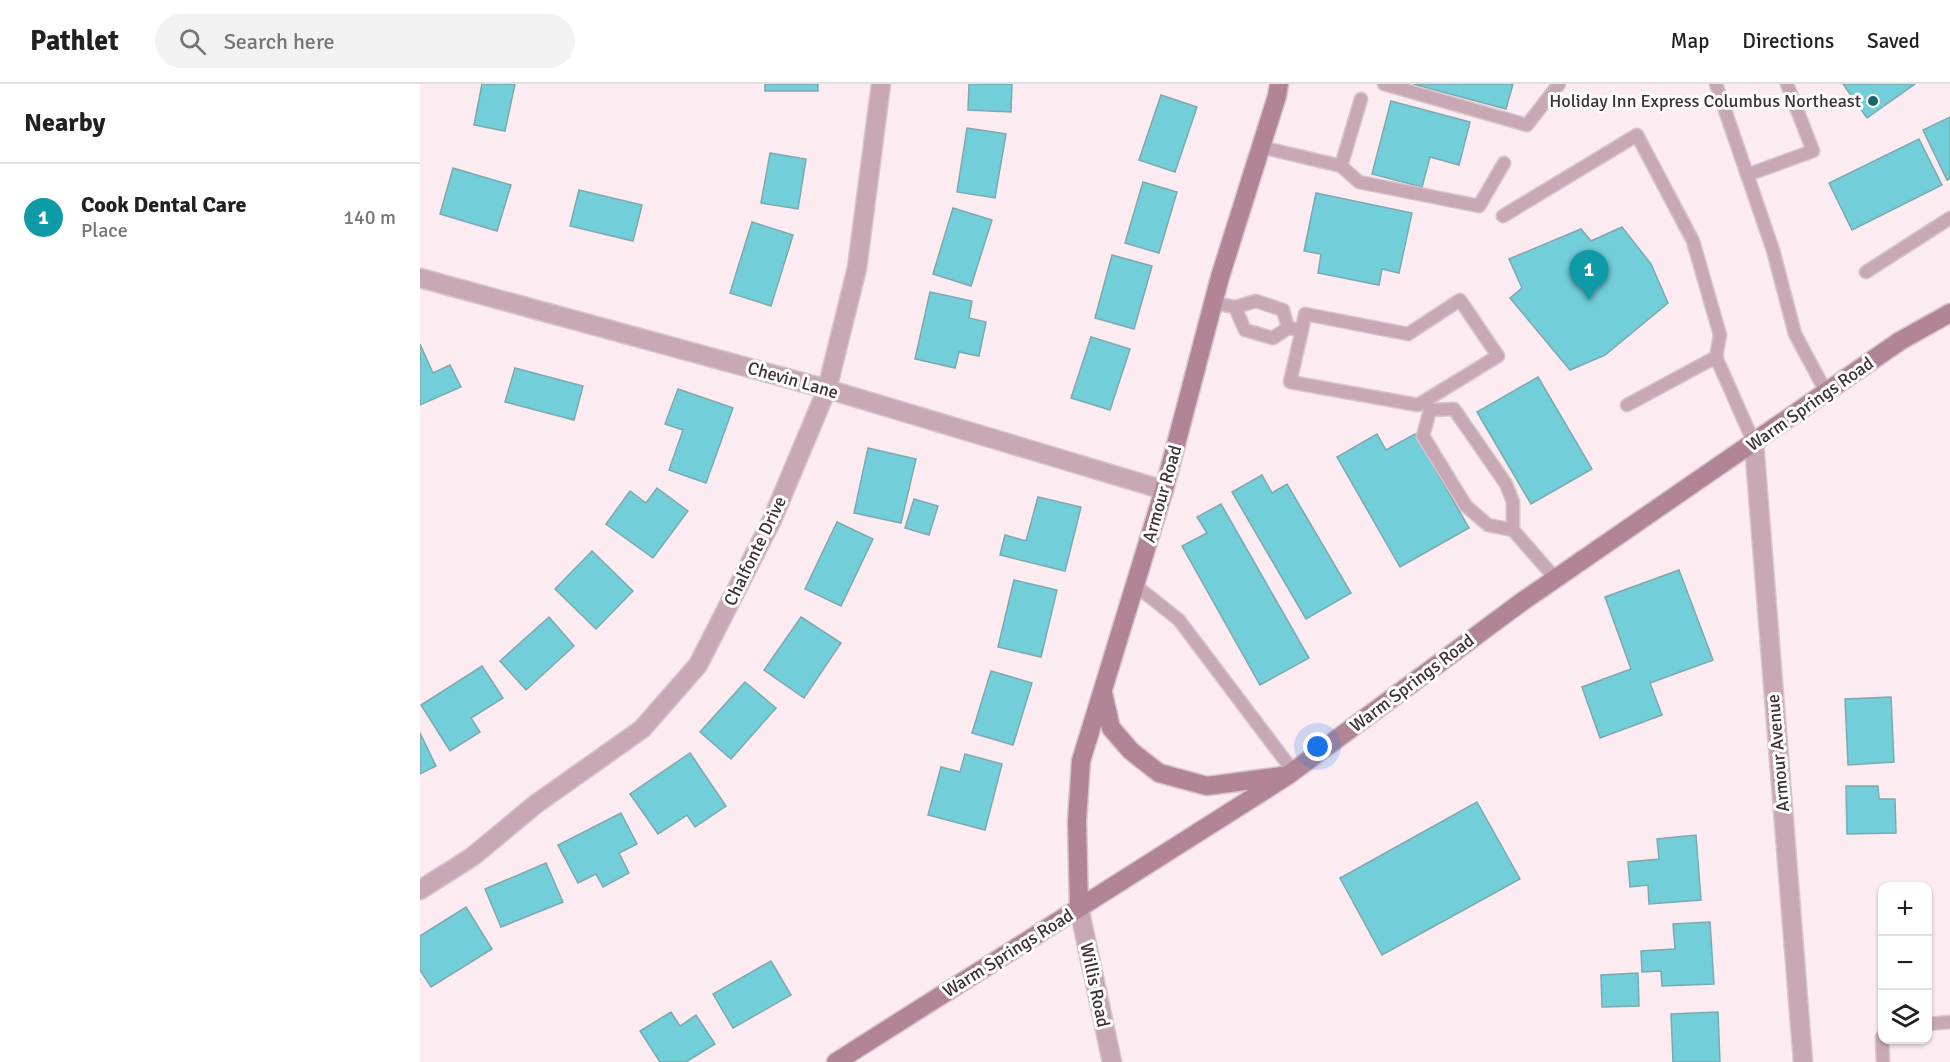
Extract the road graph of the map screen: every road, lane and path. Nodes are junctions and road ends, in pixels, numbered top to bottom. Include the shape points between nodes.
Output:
1 (881, 84) edge
2 (1279, 84) edge
3 (1384, 84) edge
4 (1559, 84) edge
5 (1716, 84) edge
6 (1787, 84) edge
7 (1361, 99) dead end
8 (1261, 147) junction
9 (1504, 163) dead end
10 (1341, 166) junction
11 (1747, 175) junction
12 (1503, 216) dead end
13 (1950, 218) edge
14 (1866, 272) dead end
15 (420, 278) edge
16 (1214, 303) junction
17 (1235, 307) junction
18 (1950, 313) edge
19 (1288, 328) junction
20 (1302, 330) junction
21 (1716, 357) junction
22 (827, 389) junction
23 (1826, 392) junction
24 (1427, 405) junction
25 (1627, 405) dead end
26 (1754, 443) junction
27 (1164, 490) junction
28 (1513, 530) junction
29 (1555, 578) junction
30 (1135, 585) junction
31 (1103, 691) junction
32 (1290, 773) junction
33 (420, 890) edge
34 (1079, 908) junction
35 (1950, 1022) edge
36 (1932, 1024) edge
37 (1883, 1044) edge
38 (836, 1062) edge
39 (1112, 1062) edge
40 (1803, 1062) edge
41 (1884, 1062) edge

1 - 22 street, Chalfonte Drive via 856,268
2 - 8 main road, Armour Road
3 - 4 lane via 1527,125
5 - 11 lane
6 - 11 lane via 1813,151
7 - 10 lane
8 - 10 lane
8 - 16 main road, Armour Road
9 - 10 lane via 1479,206 1359,182
11 - 23 lane via 1773,250 1795,334
12 - 21 lane via 1637,135 1693,241 1720,335
13 - 14 lane
15 - 22 street, Chevin Lane
16 - 17 lane
16 - 27 main road, Armour Road
17 - 19 lane via 1256,301 1283,310
17 - 19 lane via 1245,330 1273,338
18 - 23 main road, Warm Springs Road via 1900,341
19 - 20 lane
20 - 24 lane via 1290,382
20 - 24 lane via 1305,314 1408,334 1460,300 1498,356
21 - 25 lane
21 - 26 lane
22 - 27 street, Chevin Lane
22 - 33 street, Chalfonte Drive via 772,520 698,665 642,729 536,804 472,857
23 - 26 main road, Warm Springs Road
24 - 28 lane via 1454,409 1493,465 1513,502
24 - 28 lane via 1423,436 1466,506 1488,525
26 - 29 main road, Warm Springs Road
26 - 40 street, Armour Avenue
27 - 30 main road, Armour Road
28 - 29 lane
29 - 32 main road, Warm Springs Road
30 - 31 main road, Armour Road
30 - 32 lane via 1179,620
31 - 32 main road via 1111,728 1131,751 1159,773 1207,786
31 - 34 main road, Armour Road via 1082,761 1077,821
32 - 34 main road, Warm Springs Road
34 - 38 main road, Warm Springs Road
34 - 39 street, Willis Road
35 - 36 lane
37 - 41 lane

